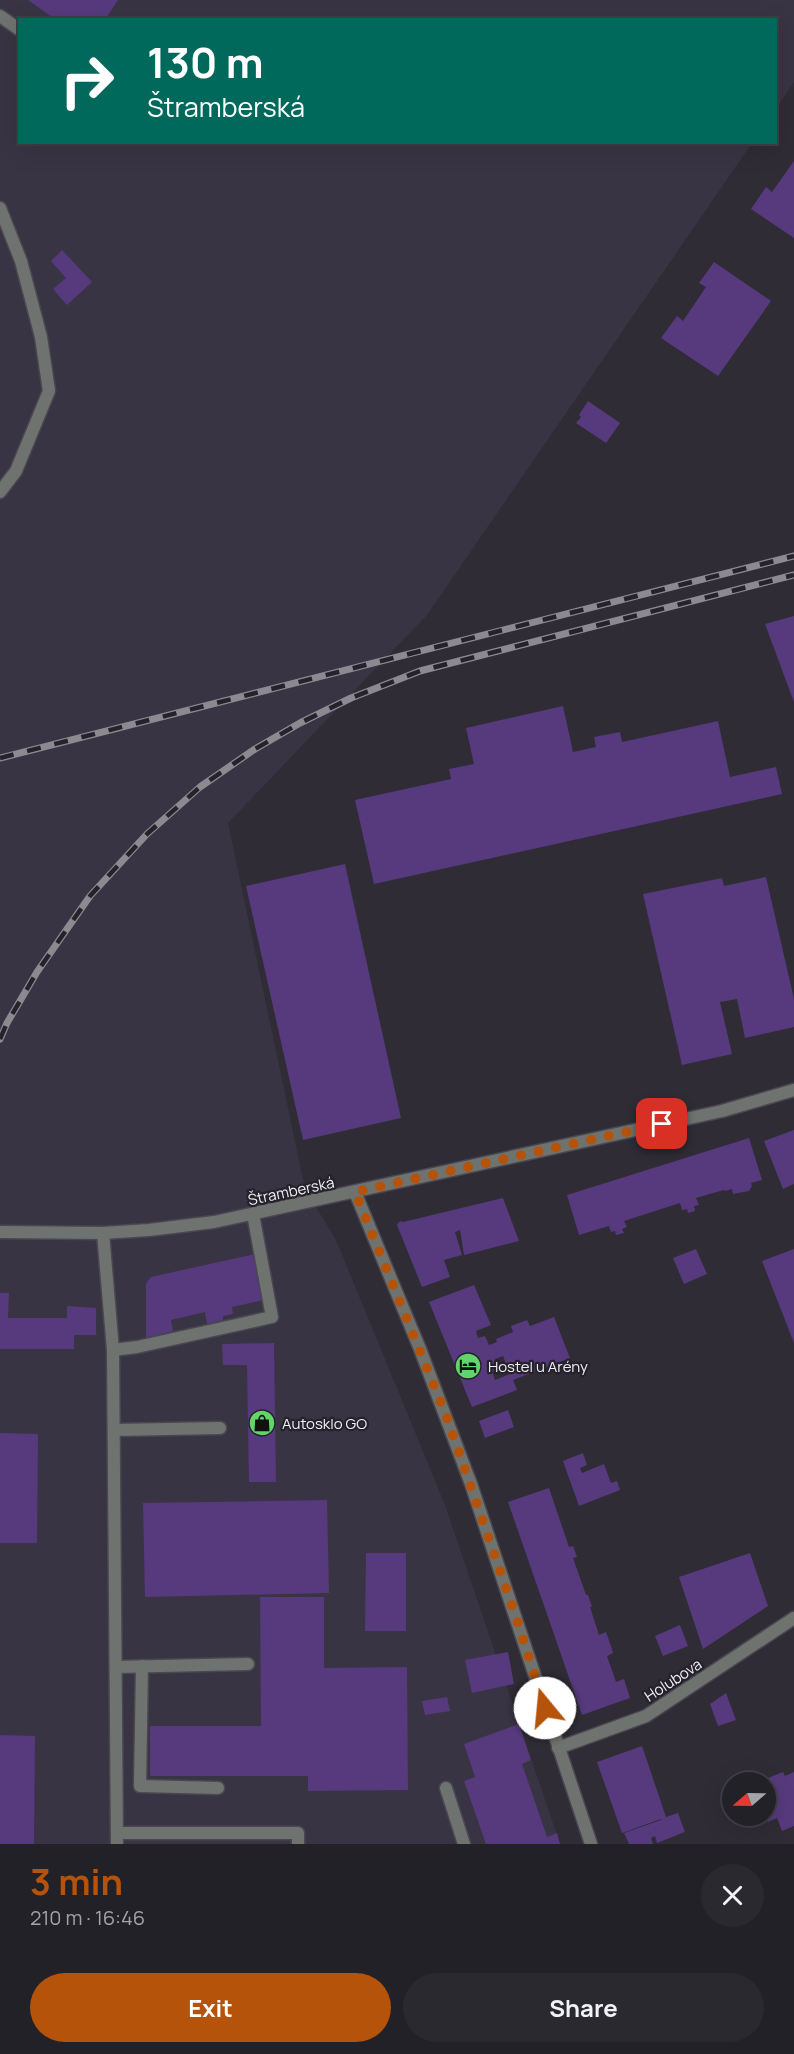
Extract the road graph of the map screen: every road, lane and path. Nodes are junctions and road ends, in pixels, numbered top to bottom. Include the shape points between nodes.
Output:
1 (0, 16) edge
2 (18, 29) edge
3 (0, 208) edge
4 (0, 492) edge
5 (794, 1090) edge
6 (355, 1192) junction
7 (253, 1214) junction
8 (0, 1232) edge
9 (103, 1233) junction
10 (113, 1350) junction
11 (220, 1428) dead end
12 (115, 1430) junction
13 (794, 1618) edge
14 (248, 1664) dead end
15 (116, 1666) junction
16 (142, 1666) junction
17 (558, 1748) junction
18 (218, 1788) dead end
19 (446, 1788) dead end
20 (117, 1838) edge
21 (298, 1844) edge
22 (464, 1844) edge
23 (591, 1844) edge

1 - 2 street
3 - 4 street via 21,261 41,338 49,391 16,471
5 - 6 street, Štramberská via 722,1111
6 - 7 street, Štramberská
6 - 17 street via 460,1454
7 - 9 street, Štramberská
7 - 10 street via 272,1317
8 - 9 street, Štramberská
9 - 10 street
10 - 12 street
11 - 12 street
12 - 15 street
13 - 17 street, Holubova via 646,1716
14 - 16 street
15 - 16 street
15 - 20 street
16 - 18 street via 140,1786
17 - 23 street
19 - 22 street
20 - 21 street via 298,1833

